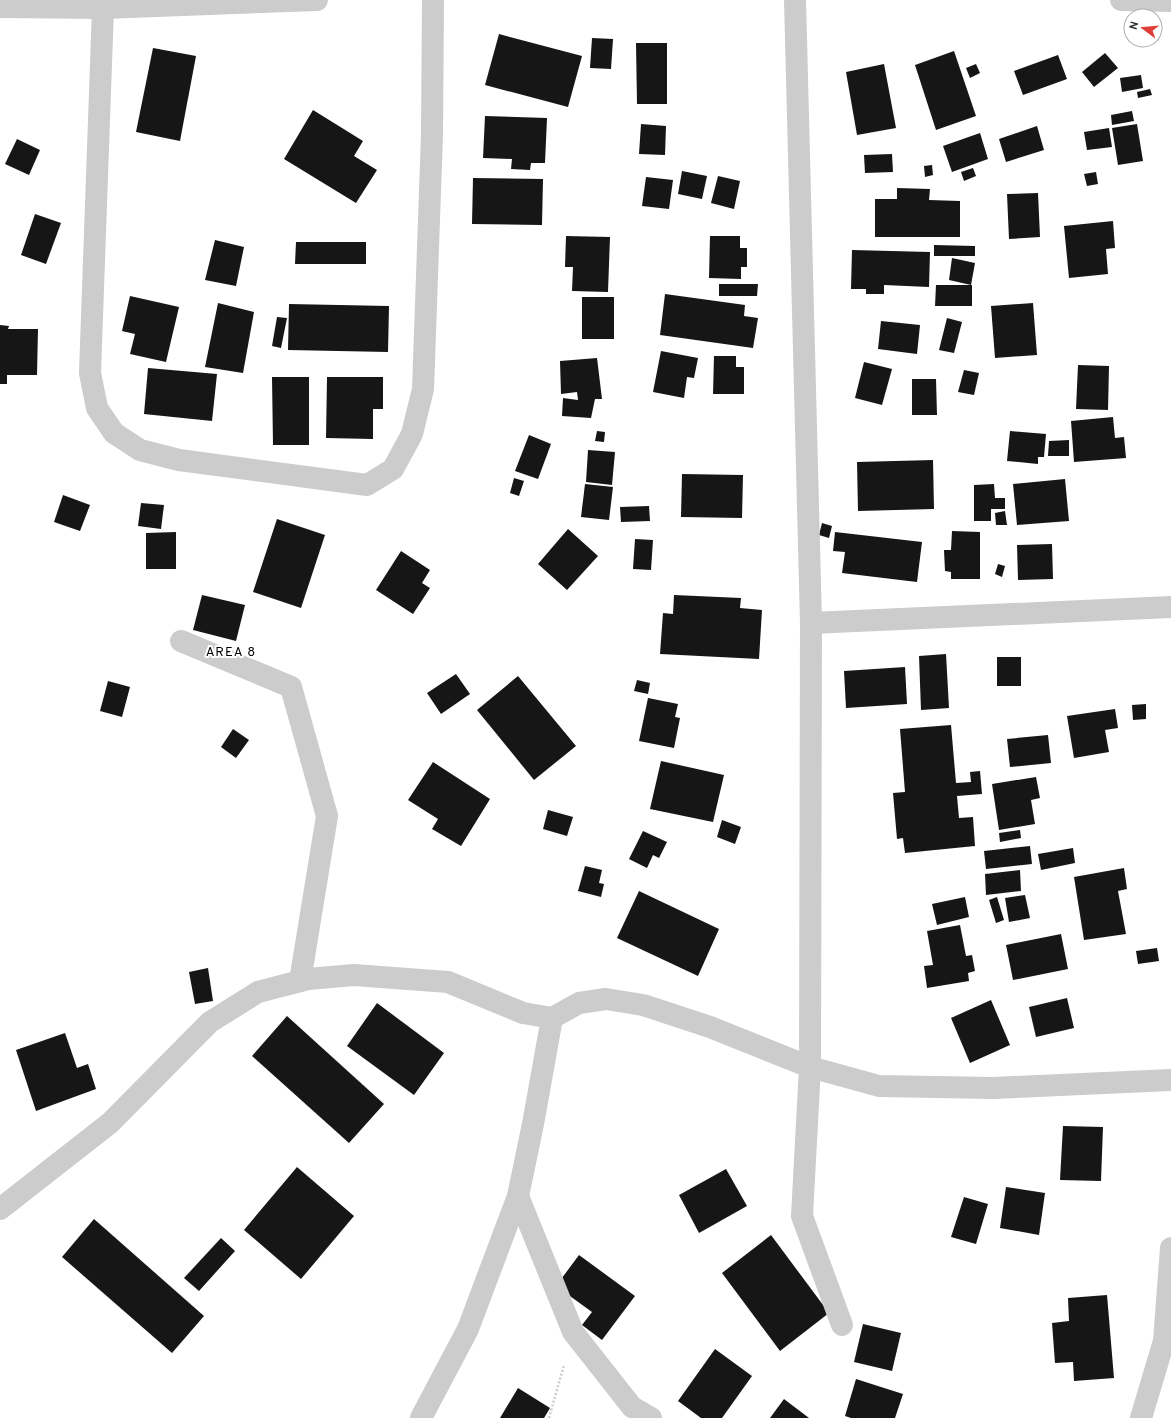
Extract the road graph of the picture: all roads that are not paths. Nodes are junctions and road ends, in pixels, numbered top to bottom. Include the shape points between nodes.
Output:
1 (317, 0) edge
2 (433, 0) edge
3 (795, 0) edge
4 (1121, 0) edge
5 (268, 1) edge
6 (1171, 1) edge
7 (0, 7) edge
8 (103, 8) junction
9 (1171, 607) edge
10 (811, 623) junction
11 (180, 641) dead end
12 (300, 981) junction
13 (552, 1018) junction
14 (810, 1068) junction
15 (1171, 1080) edge
16 (518, 1196) junction
17 (0, 1209) edge
18 (1171, 1248) edge
19 (842, 1325) dead end
20 (1167, 1344) edge
21 (421, 1418) edge
22 (651, 1418) edge
23 (1141, 1418) edge

1 - 5 street
2 - 8 street via 432,135 423,389 412,434 393,469 367,485 179,460 140,450 114,433 97,408 90,374
3 - 10 street
4 - 6 street
5 - 8 street
7 - 8 street
9 - 10 street
10 - 14 street
11 - 12 street via 291,687 327,816
12 - 13 street via 354,975 448,982 523,1013
12 - 17 street via 258,992 210,1022 110,1123
13 - 14 street via 579,1003 606,999 643,1005 710,1027
13 - 16 street
14 - 15 street via 879,1086 993,1088
14 - 19 street via 802,1216
16 - 21 street via 468,1329
16 - 22 street via 573,1332 632,1407
18 - 20 street
20 - 23 street

